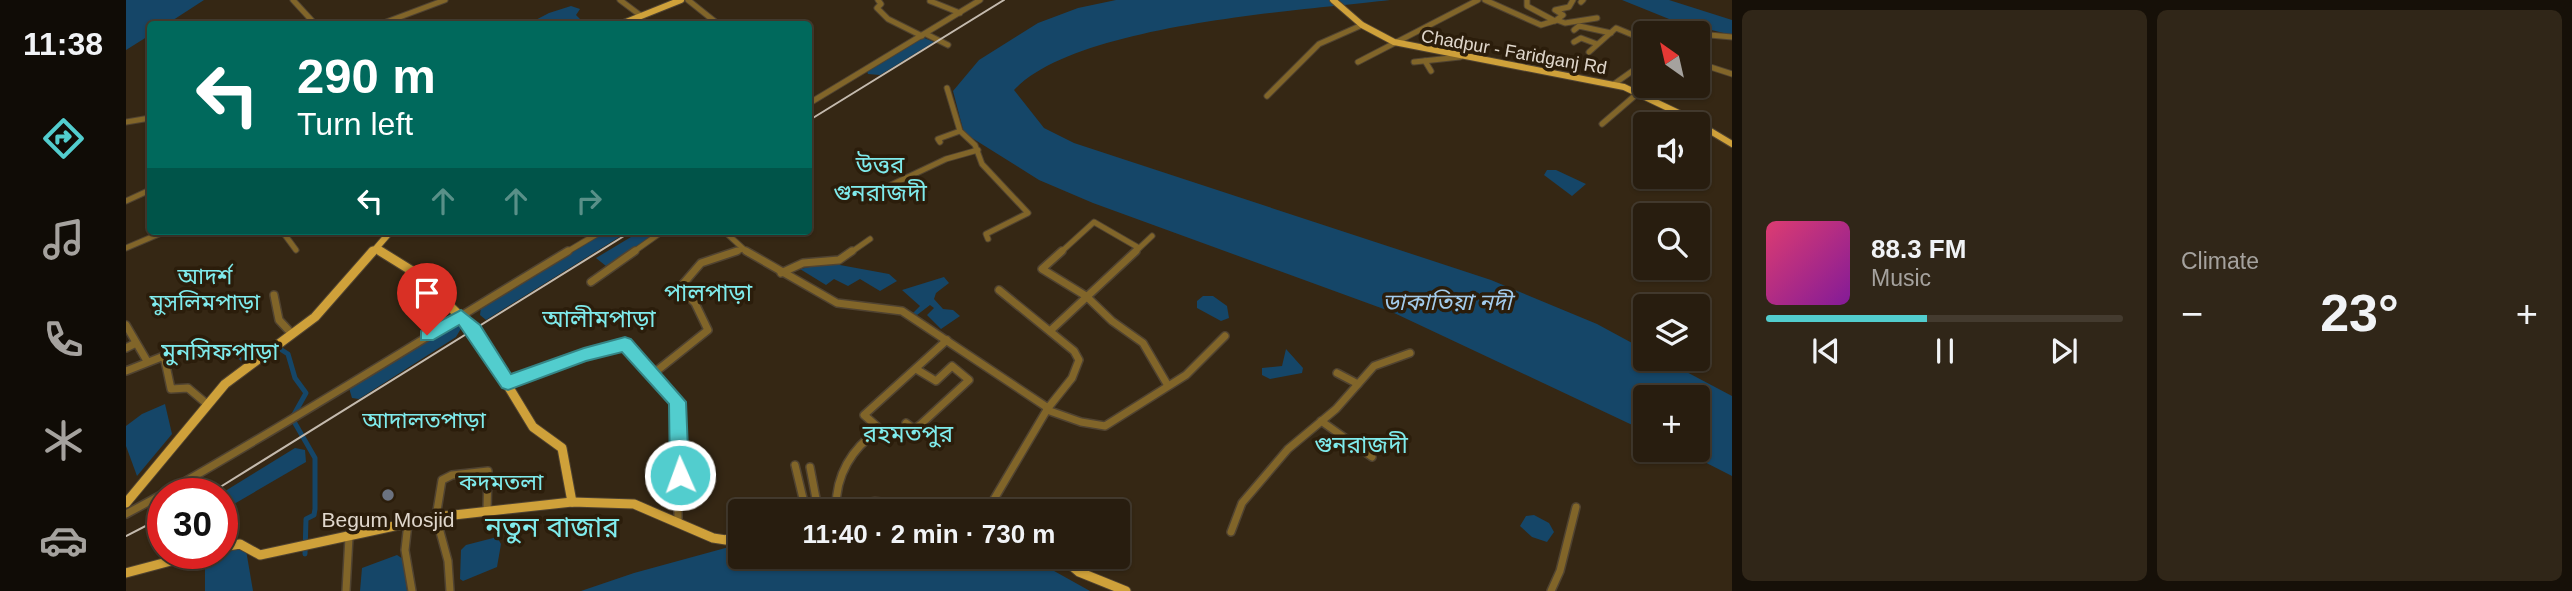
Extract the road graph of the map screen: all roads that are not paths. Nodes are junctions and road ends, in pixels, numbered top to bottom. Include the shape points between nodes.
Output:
1 (293, 0) edge
2 (446, 0) edge
3 (620, 0) edge
4 (681, 0) edge
5 (688, 0) edge
6 (880, 0) edge
7 (980, 0) edge
8 (1333, 0) edge
9 (1478, 0) edge
10 (1485, 0) edge
11 (1527, 0) edge
12 (1573, 0) edge
13 (930, 1) edge
14 (666, 2) edge
15 (960, 13) junction
16 (640, 15) junction
17 (1597, 18) dead end
18 (1555, 20) junction
19 (311, 21) edge
20 (389, 21) edge
21 (627, 21) edge
22 (714, 21) edge
23 (1362, 24) junction
24 (1574, 30) dead end
25 (1611, 33) junction
26 (924, 35) junction
27 (1633, 35) edge
28 (1710, 35) edge
29 (1732, 37) edge
30 (1394, 42) junction
31 (1574, 42) dead end
32 (1597, 44) junction
33 (948, 45) dead end
34 (1589, 52) dead end
35 (1352, 56) dead end
36 (1460, 57) junction
37 (1425, 61) junction
38 (1414, 62) dead end
39 (1710, 67) edge
40 (1432, 71) dead end
41 (1633, 71) edge
42 (1732, 74) edge
43 (1614, 84) junction
44 (947, 88) dead end
45 (1633, 91) edge
46 (1266, 96) dead end
47 (1633, 97) edge
48 (1647, 98) edge
49 (812, 102) edge
50 (147, 118) edge
51 (126, 122) edge
52 (1602, 124) dead end
53 (960, 131) junction
54 (940, 142) dead end
55 (1732, 144) edge
56 (978, 150) junction
57 (891, 185) dead end
58 (147, 191) edge
59 (126, 201) edge
60 (157, 235) edge
61 (285, 235) edge
62 (388, 235) edge
63 (595, 235) edge
64 (657, 235) edge
65 (728, 235) edge
66 (1152, 236) dead end
67 (870, 239) dead end
68 (988, 239) dead end
69 (126, 248) edge
70 (1139, 248) junction
71 (377, 249) junction
72 (743, 249) junction
73 (296, 250) dead end
74 (782, 273) junction
75 (591, 282) dead end
76 (999, 290) dead end
77 (274, 295) dead end
78 (1086, 296) junction
79 (461, 316) junction
80 (126, 325) edge
81 (1050, 331) junction
82 (292, 334) junction
83 (1225, 336) dead end
84 (947, 340) junction
85 (136, 343) junction
86 (126, 348) edge
87 (1410, 353) dead end
88 (147, 361) junction
89 (381, 363) junction
90 (916, 369) junction
91 (126, 371) edge
92 (388, 371) dead end
93 (654, 373) junction
94 (1337, 373) dead end
95 (508, 383) junction
96 (1167, 384) junction
97 (1357, 384) junction
98 (207, 404) junction
99 (1048, 409) junction
100 (1321, 421) junction
101 (906, 423) dead end
102 (1372, 457) dead end
103 (795, 465) dead end
104 (810, 467) dead end
105 (191, 478) edge
106 (806, 499) edge
107 (810, 499) edge
108 (836, 499) edge
109 (992, 499) edge
110 (147, 501) edge
111 (572, 502) junction
112 (1576, 507) dead end
113 (127, 510) edge
114 (488, 510) junction
115 (436, 517) junction
116 (678, 522) junction
117 (408, 523) junction
118 (1231, 532) dead end
119 (349, 537) junction
120 (728, 537) edge
121 (238, 544) edge
122 (147, 567) edge
123 (1075, 569) edge
124 (126, 573) edge
125 (346, 591) edge
126 (412, 591) edge
127 (450, 591) edge
128 (1126, 591) edge
129 (1551, 591) edge

1 - 19 street
2 - 20 street
3 - 16 street
4 - 14 main road
5 - 22 street
6 - 26 street via 877,8 888,19
7 - 15 street
8 - 23 main road, Chadpur - Faridganj Rd
9 - 30 street
10 - 18 street via 1544,26
11 - 18 street via 1527,6
12 - 18 street via 1569,7 1555,10 1563,15
13 - 15 street
14 - 16 main road
15 - 26 street
16 - 21 main road
17 - 18 street
23 - 30 main road, Chadpur - Faridganj Rd
23 - 46 street via 1307,50
24 - 25 street via 1587,26
25 - 27 street via 1616,29
25 - 32 street
26 - 33 street
26 - 49 street
28 - 29 street
30 - 35 street via 1359,61
30 - 36 main road, Chadpur - Faridganj Rd
31 - 32 street via 1581,38
32 - 34 street
36 - 37 street
36 - 43 main road, Chadpur - Faridganj Rd
37 - 38 street
37 - 40 street
39 - 42 street
41 - 43 street
43 - 45 main road, Chadpur - Faridganj Rd
44 - 53 street
47 - 52 street
48 - 55 main road, Chadpur - Faridganj Rd
50 - 51 street
53 - 54 street via 938,139
53 - 56 street
56 - 57 street via 946,159
56 - 68 street via 982,164 1028,213 986,234
58 - 59 street
60 - 69 street
61 - 73 street
62 - 71 main road
63 - 79 street
64 - 75 street
65 - 72 street
66 - 70 street
67 - 74 street via 839,260 803,263
70 - 78 street
70 - 78 street via 1094,222 1042,269
71 - 79 main road via 417,274
71 - 82 main road via 322,310
72 - 74 street
72 - 93 street via 701,263 680,287 703,314 708,330
74 - 84 street via 836,303 902,311
76 - 81 street
77 - 82 street via 279,320
78 - 81 street
78 - 96 street via 1143,343
79 - 89 street
79 - 95 main road
80 - 85 street
81 - 99 street via 1079,360 1068,385
82 - 98 main road via 237,373
83 - 96 street via 1185,375
84 - 90 street
84 - 99 street
85 - 86 street
85 - 88 street
87 - 97 street via 1374,366
88 - 91 street
88 - 98 street via 164,356 171,389 188,388
89 - 92 street
89 - 105 street
90 - 101 street via 936,380 952,366 969,380 920,425 914,429
90 - 108 street via 864,415 880,429 854,451 835,486
93 - 95 street via 619,343
93 - 116 street via 678,402
94 - 97 street
95 - 111 main road via 533,428 562,448
96 - 99 street via 1105,426
97 - 100 street
98 - 113 main road
99 - 109 street
100 - 102 street
100 - 118 street via 1261,477 1242,503
103 - 106 street
104 - 107 street
110 - 113 street
111 - 114 main road
111 - 116 main road via 626,503
112 - 129 street via 1565,537 1559,579
114 - 115 main road
114 - 115 street via 490,473 485,470 442,480
115 - 117 main road
115 - 127 street via 448,561
116 - 120 main road via 719,539
117 - 119 main road
117 - 126 street via 405,550
119 - 121 main road via 260,555
119 - 125 street
122 - 124 main road
123 - 128 main road

